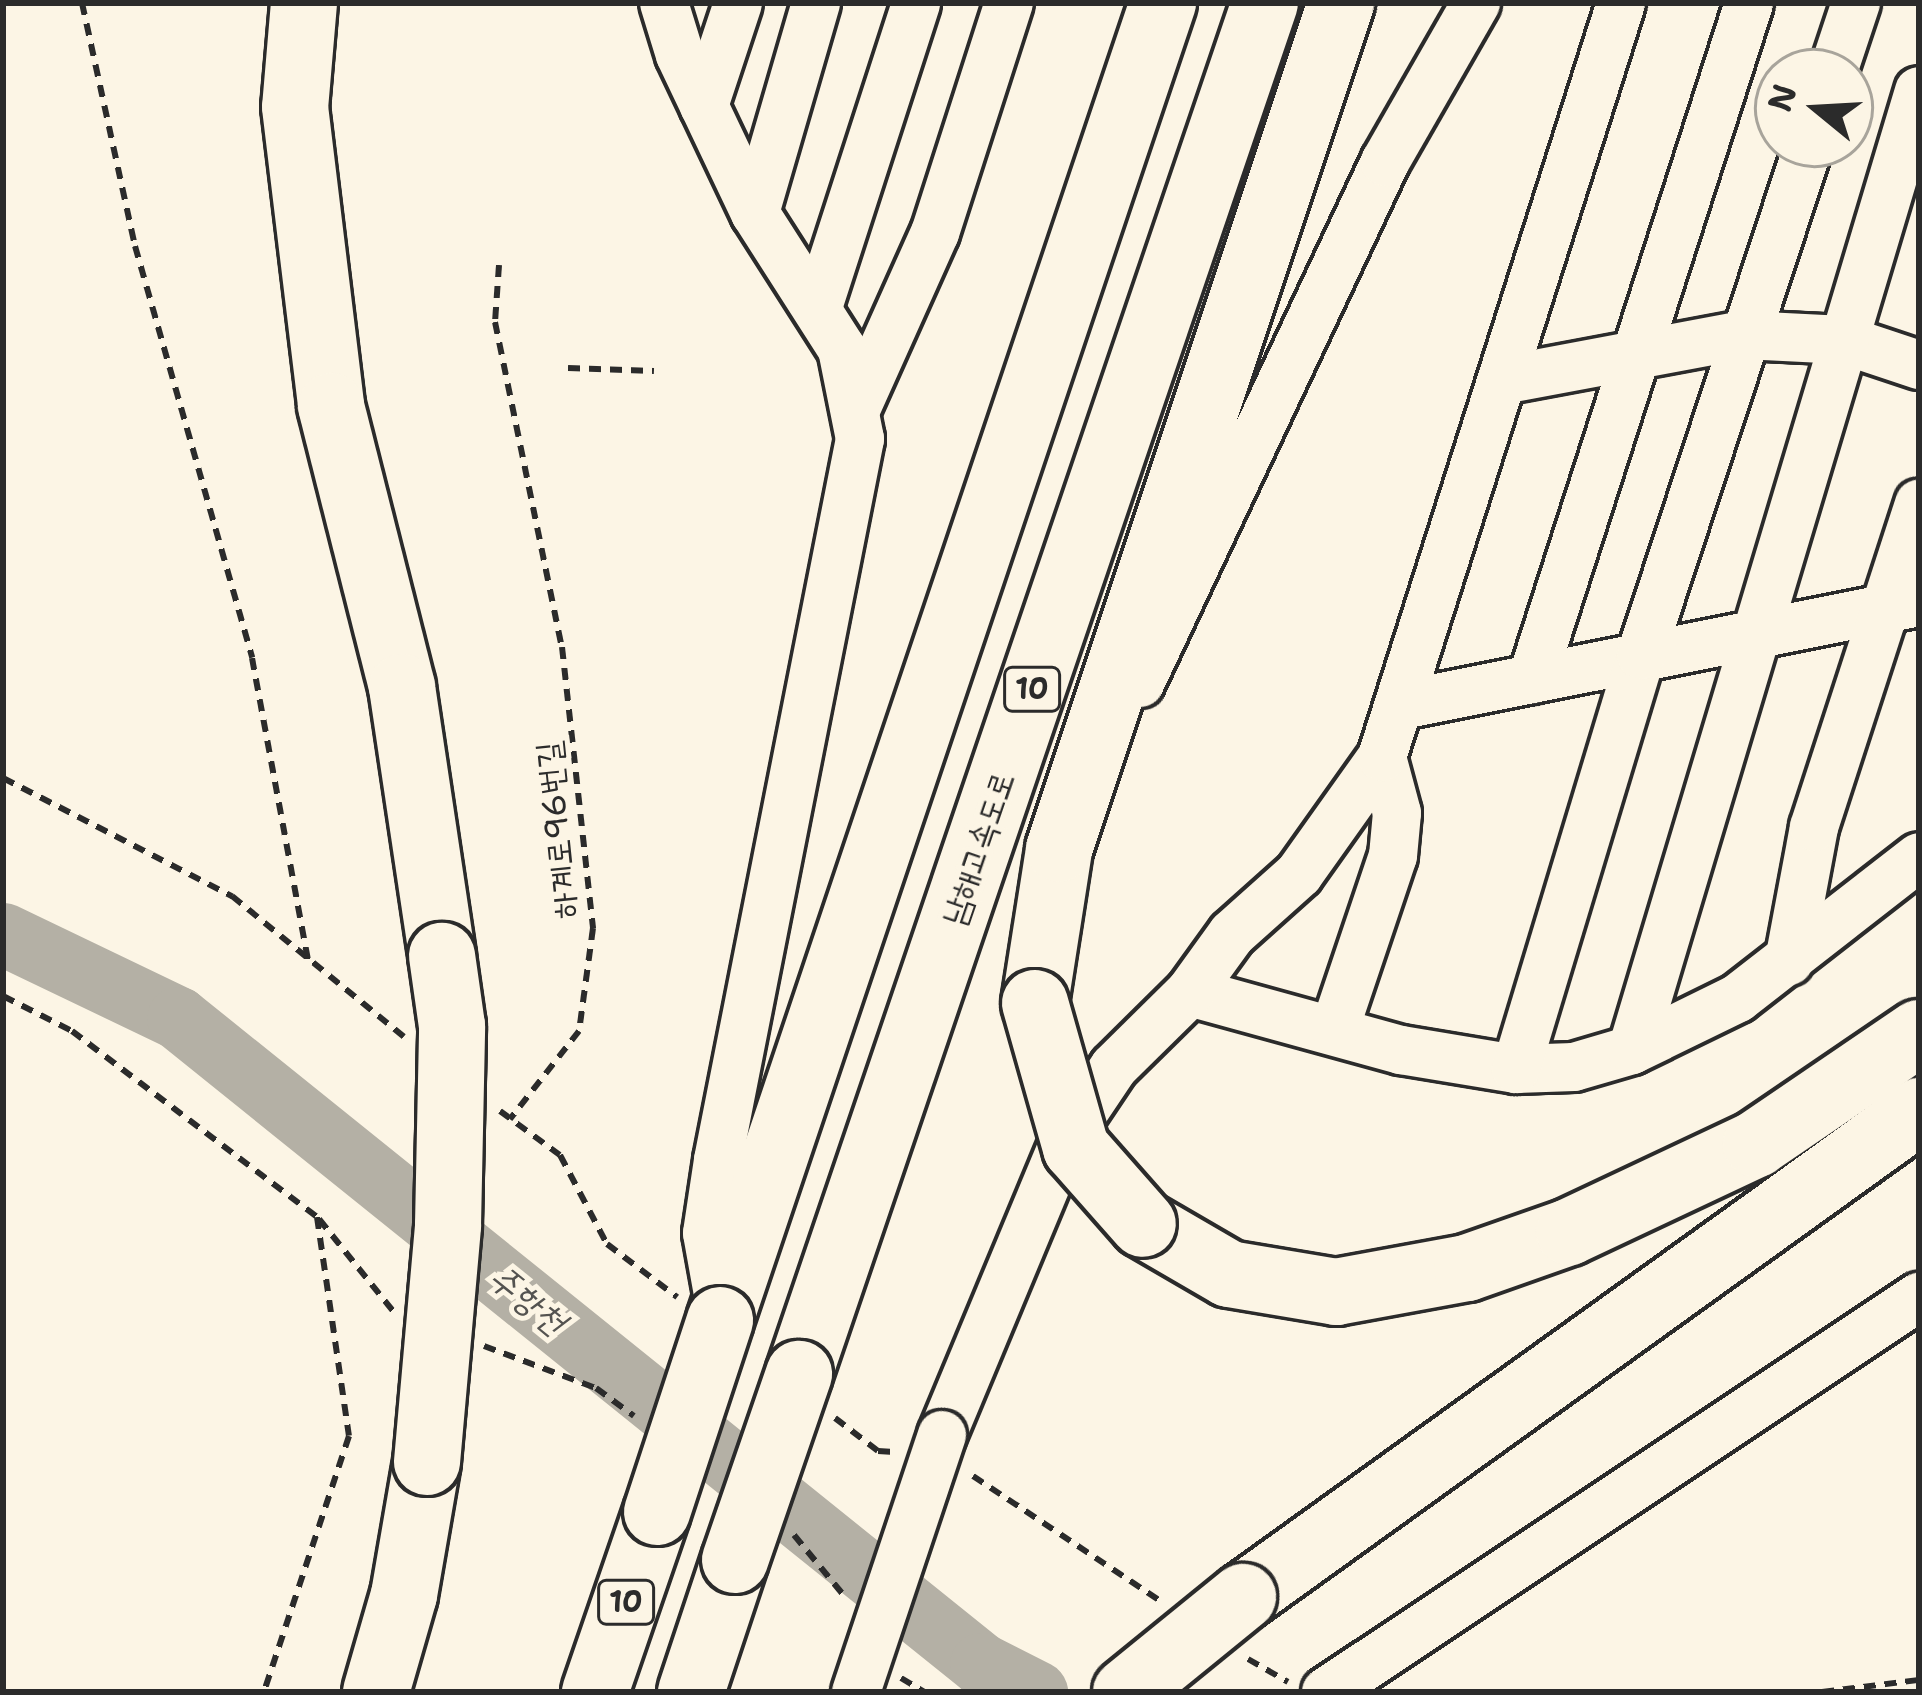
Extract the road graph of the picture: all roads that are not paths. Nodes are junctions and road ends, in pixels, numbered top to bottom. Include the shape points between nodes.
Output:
1 (304, 3) edge
2 (664, 3) edge
3 (738, 3) edge
4 (816, 3) edge
5 (916, 3) edge
6 (1009, 3) edge
7 (1163, 3) edge
8 (1265, 3) edge
9 (1341, 3) edge
10 (1476, 3) edge
11 (1621, 3) edge
12 (1749, 3) edge
13 (1856, 3) edge
14 (1841, 48) edge
15 (1919, 91) edge
16 (704, 106) junction
17 (1801, 168) edge
18 (754, 213) junction
19 (819, 304) junction
20 (1744, 335) junction
21 (1844, 340) junction
22 (1636, 355) junction
23 (1919, 365) edge
24 (1503, 380) junction
25 (857, 407) junction
26 (1919, 504) edge
27 (1902, 606) edge
28 (1755, 628) junction
29 (1641, 655) junction
30 (1532, 679) junction
31 (1402, 705) junction
32 (1382, 757) junction
33 (1059, 849) junction
34 (1919, 857) edge
35 (1789, 962) junction
36 (1190, 992) junction
37 (1335, 1028) junction
38 (1919, 1033) edge
39 (1632, 1050) junction
40 (1516, 1069) junction
41 (1919, 1111) edge
42 (1919, 1298) edge
43 (707, 1310) junction
44 (1310, 1688) edge
45 (376, 1692) edge
46 (595, 1692) edge
47 (691, 1692) edge
48 (856, 1692) edge
49 (1126, 1692) edge

1 - 45 highway, bridge via 295,107 331,406 402,687 452,1026 448,1225 427,1462 404,1595
2 - 16 street
3 - 16 street
4 - 18 street
5 - 19 street
6 - 25 street via 934,233
7 - 43 highway, 10
8 - 47 highway, 남해고속도로 / 10, bridge via 811,1392
9 - 33 highway
10 - 33 street via 1385,162
11 - 24 street
12 - 22 street
13 - 14 street
15 - 21 street
16 - 18 street
17 - 20 street
18 - 19 street
19 - 25 street via 842,349
20 - 21 street
20 - 22 street
20 - 29 street
21 - 23 street
21 - 28 street
22 - 24 street
22 - 30 street
24 - 31 street
25 - 43 street via 855,477 709,1215
26 - 27 street
27 - 28 street
27 - 35 street via 1814,827
28 - 29 street
28 - 39 street
29 - 30 street
29 - 40 street
30 - 31 street
31 - 32 street
32 - 36 street via 1323,845 1276,902 1232,934
32 - 37 street via 1397,813 1393,856
33 - 38 highway, bridge via 1034,1004 1076,1148 1143,1225 1229,1274 1336,1292 1467,1268 1569,1232 1756,1144
34 - 35 street
35 - 39 street via 1738,998
36 - 37 street
36 - 48 street, bridge via 1114,1066 1065,1140 933,1452
37 - 40 street via 1401,1050
39 - 40 street via 1574,1066
41 - 49 highway, bridge via 1240,1625
42 - 44 street
43 - 46 highway, 10, bridge via 657,1512

